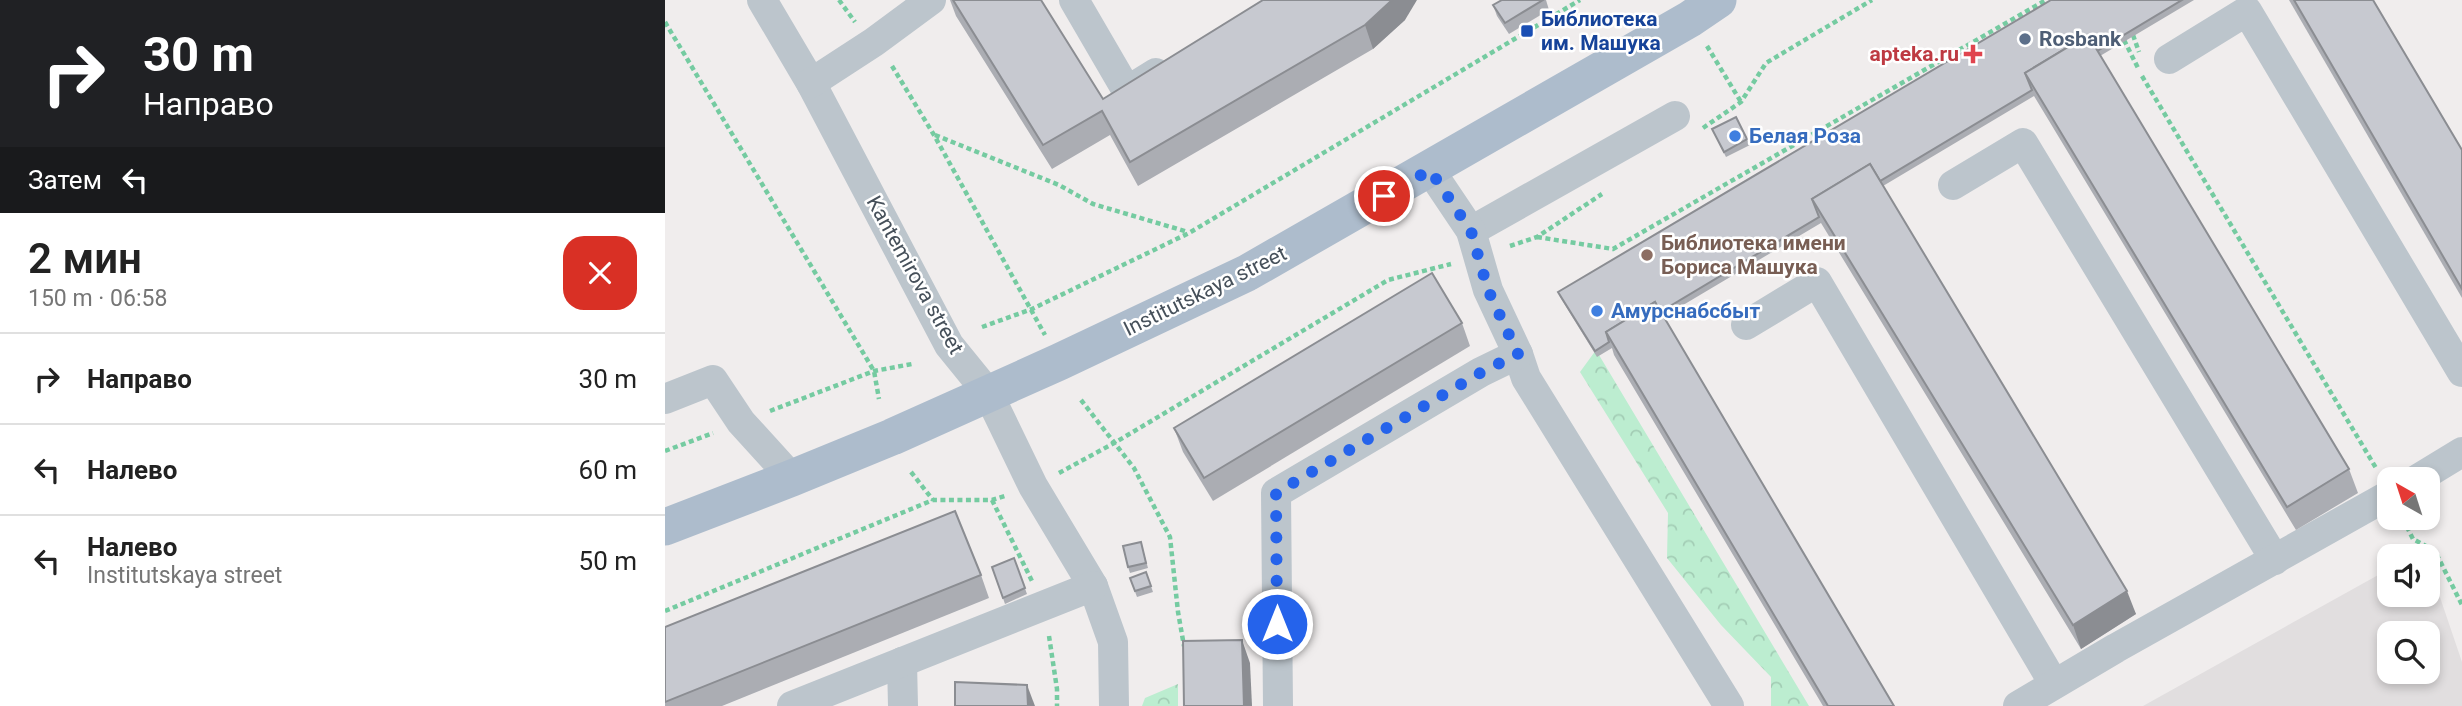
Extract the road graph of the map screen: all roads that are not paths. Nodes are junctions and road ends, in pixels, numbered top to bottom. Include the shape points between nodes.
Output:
1 (762, 0) edge
2 (931, 0) edge
3 (1074, 0) edge
4 (1718, 0) edge
5 (1185, 56) edge
6 (2169, 59) dead end
7 (811, 83) junction
8 (1675, 116) dead end
9 (1430, 170) junction
10 (1953, 185) dead end
11 (1471, 231) junction
12 (1746, 325) dead end
13 (1518, 354) junction
14 (2462, 372) edge
15 (988, 393) junction
16 (665, 399) edge
17 (2462, 452) edge
18 (2437, 467) edge
19 (792, 478) junction
20 (2377, 492) edge
21 (665, 527) edge
22 (2275, 560) junction
23 (1093, 586) junction
24 (902, 662) junction
25 (2054, 684) junction
26 (792, 706) edge
27 (903, 706) edge
28 (1114, 706) edge
29 (1278, 706) edge
30 (1730, 706) edge
31 (2018, 706) edge

1 - 7 street, Kantemirova street
2 - 7 street
3 - 5 street via 1127,91
4 - 9 main road, Institutskaya street
6 - 14 street via 2247,11
7 - 15 street, Kantemirova street via 949,345
8 - 11 street
9 - 11 street
9 - 15 main road, Institutskaya street via 1247,273
10 - 22 street via 2023,143
11 - 13 street via 1488,290
12 - 25 street via 1817,282
13 - 29 street via 1276,493
13 - 30 street via 1526,378
15 - 19 main road, Institutskaya street
15 - 23 street, Kantemirova street via 1033,486
16 - 19 street via 713,380 741,422
17 - 18 street
19 - 21 main road, Institutskaya street
20 - 22 street
22 - 25 street
23 - 24 street
23 - 28 street, Kantemirova street via 1113,642
24 - 26 street
24 - 27 street
25 - 31 street

